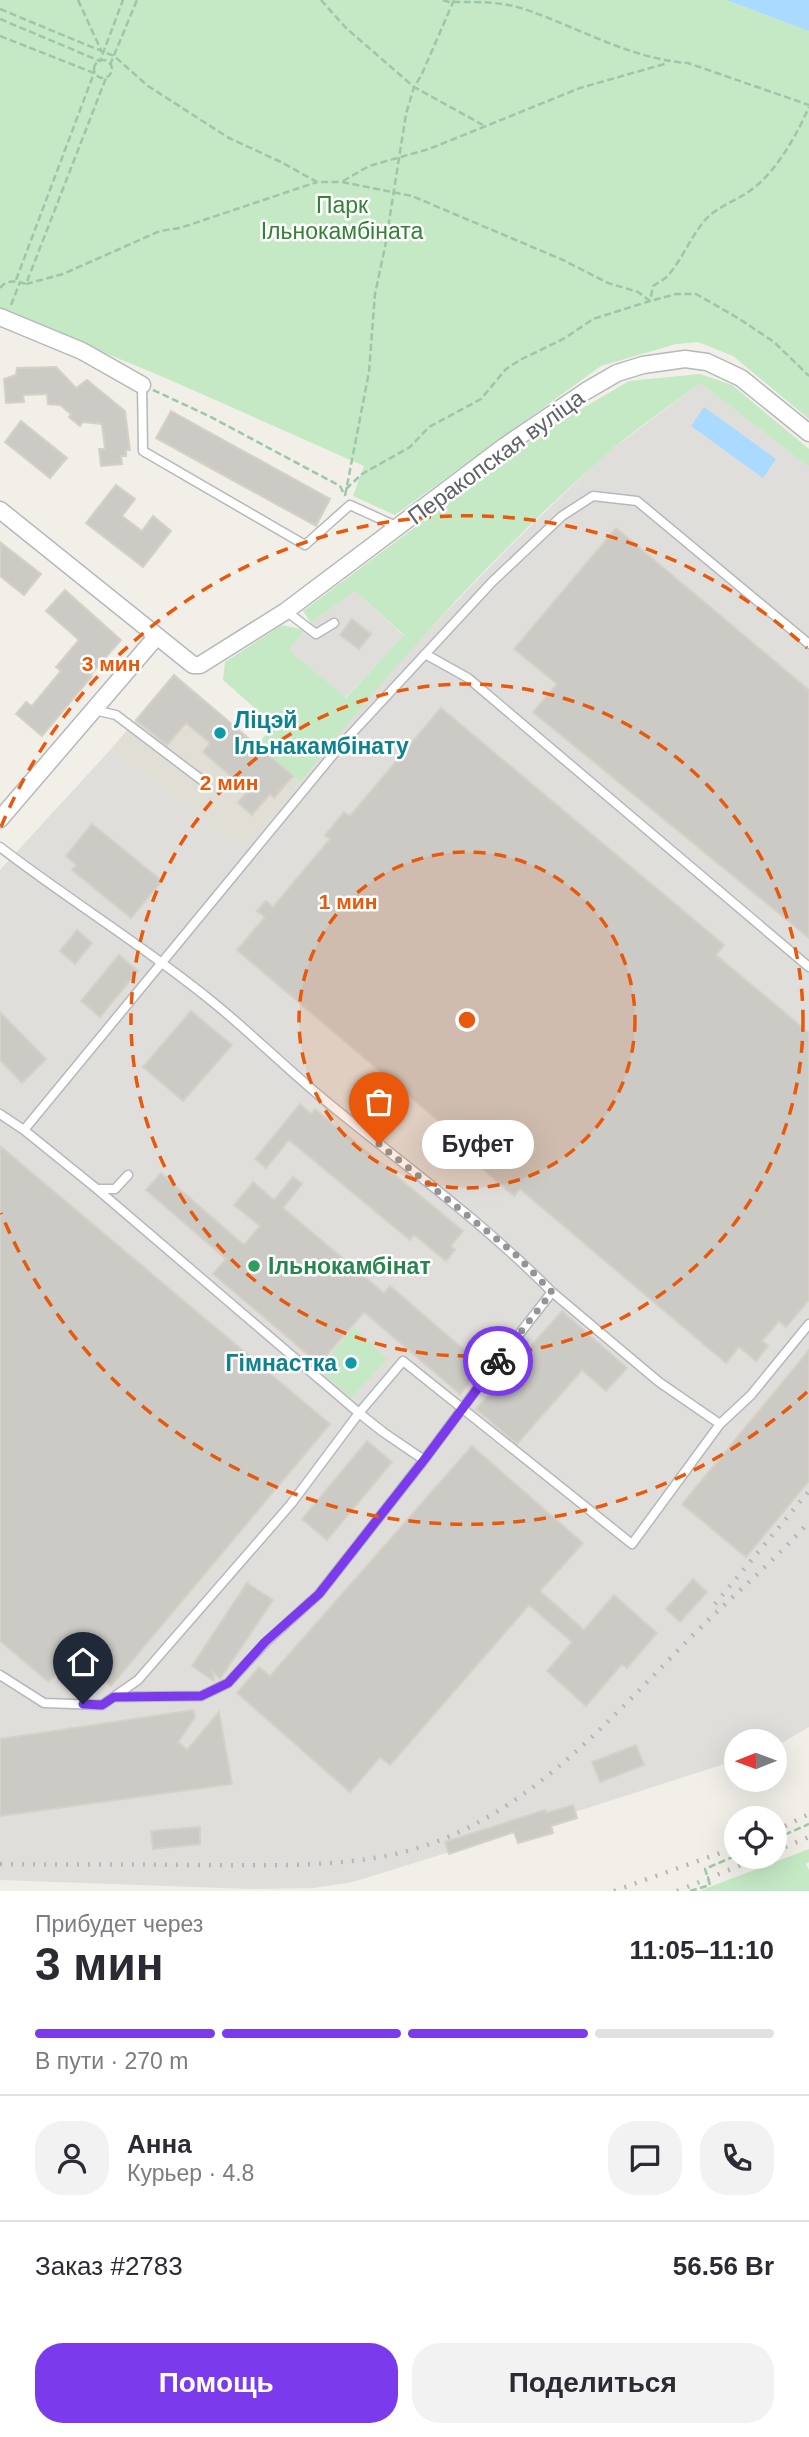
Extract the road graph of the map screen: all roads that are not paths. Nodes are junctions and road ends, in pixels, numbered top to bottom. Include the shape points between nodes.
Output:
1 (2, 320) edge
2 (142, 385) joint
3 (809, 433) edge
4 (0, 510) edge
5 (398, 527) junction
6 (286, 611) junction
7 (334, 623) dead end
8 (157, 636) junction
9 (809, 644) edge
10 (425, 654) junction
11 (94, 710) junction
12 (203, 781) dead end
13 (0, 819) edge
14 (0, 847) edge
15 (163, 964) junction
16 (809, 967) edge
17 (0, 1114) edge
18 (24, 1130) junction
19 (128, 1175) dead end
20 (97, 1189) junction
21 (552, 1292) junction
22 (809, 1324) edge
23 (461, 1409) junction
24 (359, 1413) junction
25 (720, 1424) junction
26 (424, 1460) junction
27 (0, 1675) edge
28 (114, 1697) junction

1 - 2 street via 82,351
2 - 5 lane, Перакопская вуліца via 143,452 305,545 350,505
3 - 5 street, Перакопская вуліца via 725,369 685,359 643,365 617,373 586,391
4 - 8 street
5 - 6 street
6 - 7 lane via 316,634
6 - 8 street via 200,665 193,665
8 - 11 street
9 - 10 lane via 637,501 593,496 562,516
10 - 15 lane via 341,745
10 - 16 lane via 468,678
11 - 12 lane via 116,715
11 - 13 street
14 - 15 lane
15 - 18 lane
15 - 21 lane via 514,1253
17 - 18 lane
18 - 20 lane
19 - 20 lane via 115,1189
20 - 24 lane
21 - 23 lane
21 - 25 lane via 659,1382
22 - 25 lane via 751,1395
23 - 24 lane via 403,1362
23 - 25 lane via 632,1544
23 - 26 lane
24 - 26 lane
24 - 28 lane via 291,1504 138,1680
26 - 28 lane via 319,1594 228,1683 201,1696
27 - 28 lane via 44,1703 102,1705

